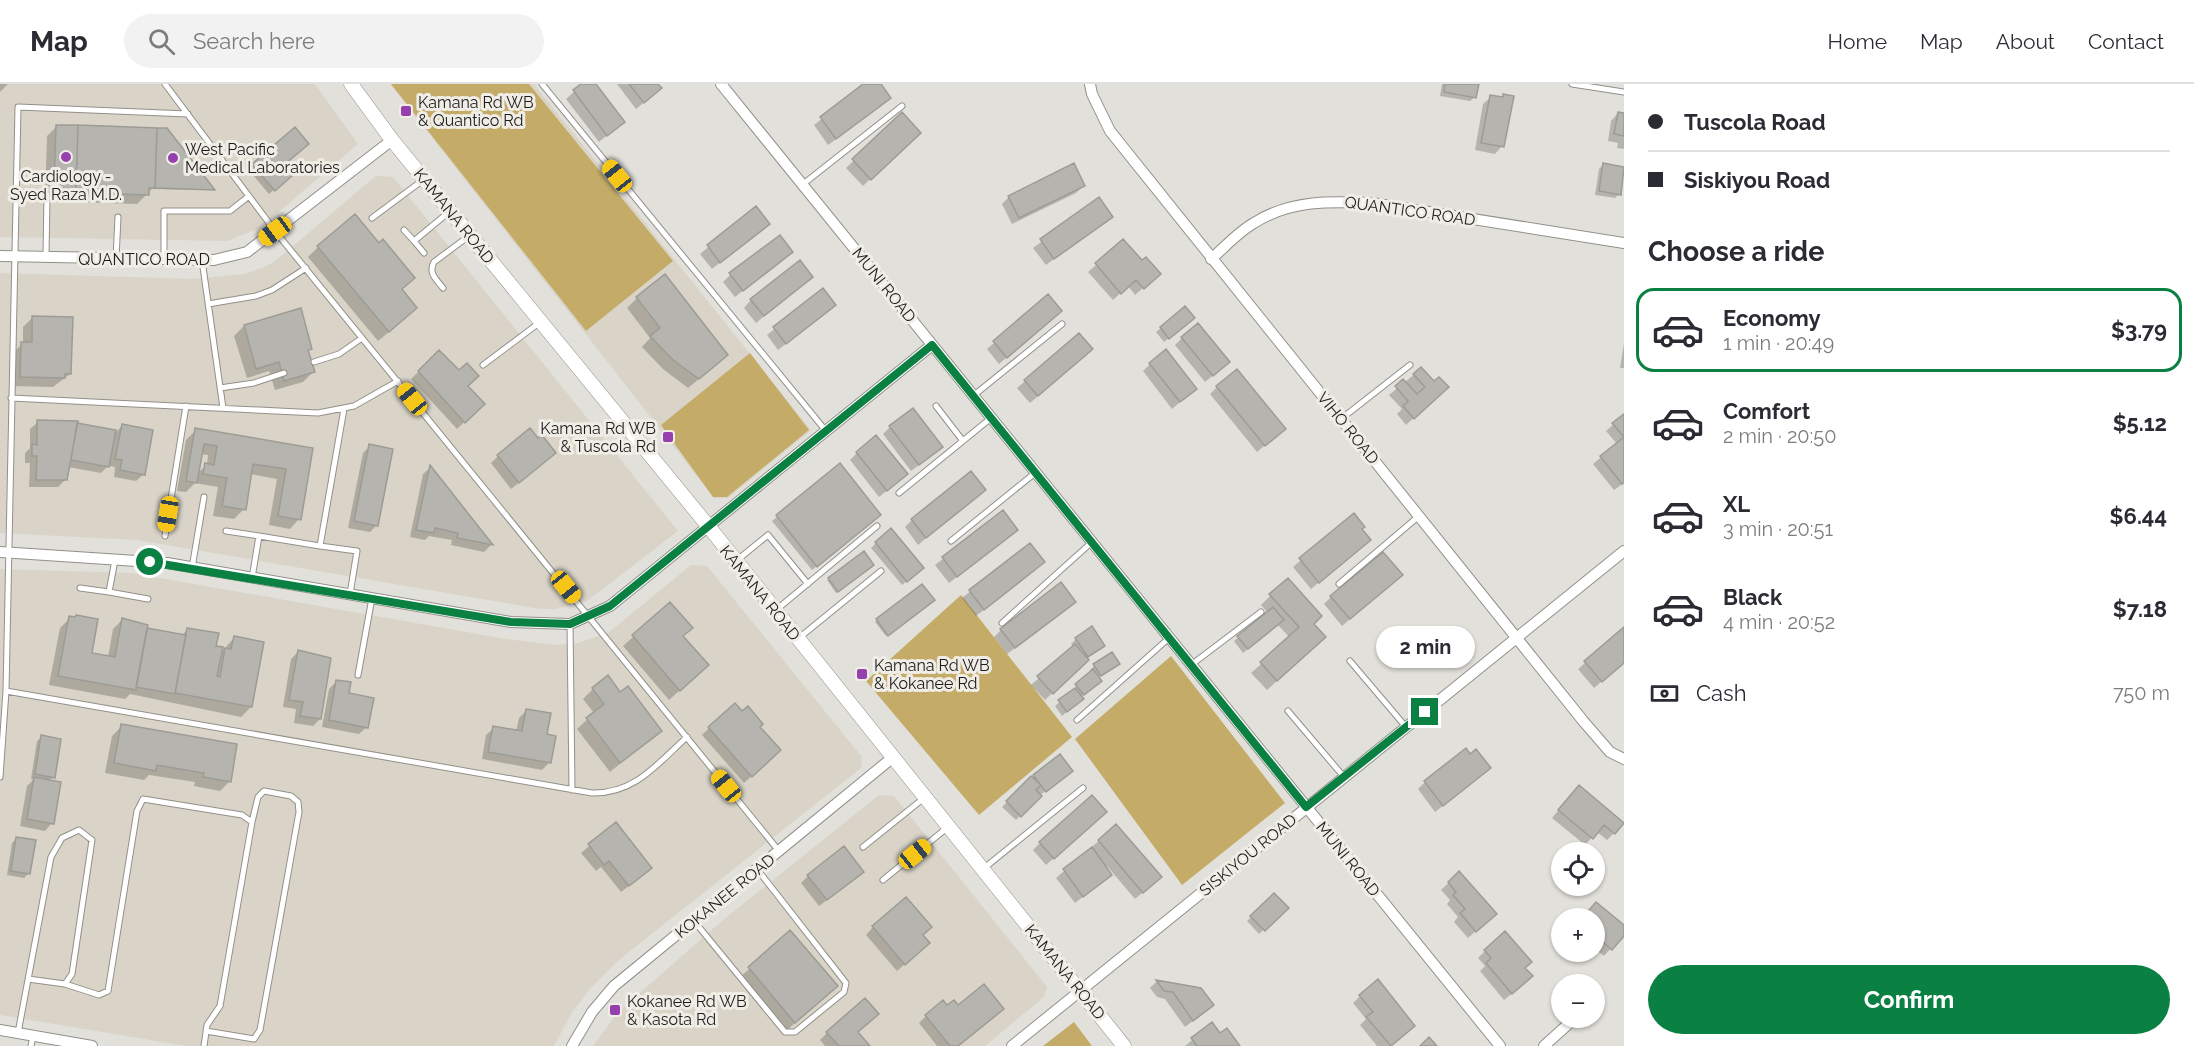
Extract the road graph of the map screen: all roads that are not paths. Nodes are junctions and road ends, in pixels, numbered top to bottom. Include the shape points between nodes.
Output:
1 (165, 84) edge
2 (542, 84) edge
3 (721, 84) edge
4 (1090, 84) edge
5 (1572, 84) edge
6 (355, 85) edge
7 (1624, 92) edge
8 (902, 106) dead end
9 (188, 114) junction
10 (392, 140) junction
11 (424, 179) junction
12 (802, 185) junction
13 (47, 195) dead end
14 (249, 196) junction
15 (450, 211) junction
16 (118, 217) dead end
17 (372, 219) dead end
18 (404, 230) dead end
19 (275, 231) junction
20 (470, 235) junction
21 (414, 241) junction
22 (1624, 243) edge
23 (424, 253) dead end
24 (0, 256) edge
25 (14, 257) junction
26 (46, 258) junction
27 (116, 259) junction
28 (1211, 259) junction
29 (164, 260) junction
30 (202, 260) junction
31 (306, 268) junction
32 (443, 288) dead end
33 (208, 304) junction
34 (540, 322) junction
35 (1062, 324) dead end
36 (362, 338) junction
37 (932, 345) junction
38 (314, 362) dead end
39 (483, 365) dead end
40 (1410, 365) dead end
41 (284, 373) dead end
42 (398, 381) junction
43 (220, 388) junction
44 (974, 396) junction
45 (11, 398) junction
46 (186, 406) junction
47 (936, 406) dead end
48 (223, 408) junction
49 (344, 409) junction
50 (991, 418) junction
51 (1341, 419) junction
52 (826, 432) junction
53 (963, 441) junction
54 (1035, 473) junction
55 (899, 493) dead end
56 (204, 497) dead end
57 (0, 511) edge
58 (8, 512) junction
59 (1419, 516) junction
60 (877, 526) dead end
61 (709, 528) junction
62 (226, 531) dead end
63 (165, 536) dead end
64 (260, 536) junction
65 (951, 541) dead end
66 (1092, 542) junction
67 (320, 546) junction
68 (1624, 551) edge
69 (4, 552) edge
70 (115, 558) junction
71 (735, 561) junction
72 (192, 568) junction
73 (881, 571) dead end
74 (252, 578) junction
75 (808, 584) junction
76 (1339, 584) dead end
77 (80, 588) dead end
78 (109, 592) junction
79 (350, 594) junction
80 (372, 598) junction
81 (148, 599) dead end
82 (775, 611) junction
83 (1261, 612) dead end
84 (590, 617) junction
85 (1002, 622) dead end
86 (570, 624) junction
87 (1169, 638) junction
88 (1518, 638) junction
89 (797, 639) junction
90 (1350, 661) dead end
91 (1191, 665) junction
92 (358, 675) dead end
93 (6, 692) junction
94 (1288, 711) dead end
95 (1077, 720) dead end
96 (1406, 727) junction
97 (687, 737) junction
98 (892, 758) junction
99 (1624, 759) edge
100 (0, 777) edge
101 (1344, 777) junction
102 (1083, 788) dead end
103 (572, 790) junction
104 (924, 798) junction
105 (1306, 807) junction
106 (252, 822) junction
107 (948, 827) junction
108 (863, 847) dead end
109 (779, 851) junction
110 (756, 869) junction
111 (982, 870) junction
112 (883, 880) dead end
113 (694, 921) junction
114 (28, 980) junction
115 (65, 984) junction
116 (1081, 992) junction
117 (1564, 1028) edge
118 (0, 1030) edge
119 (206, 1031) junction
120 (18, 1033) junction
121 (32, 1041) edge
122 (92, 1046) edge
123 (204, 1046) edge
124 (572, 1046) edge
125 (1012, 1046) edge
126 (1124, 1046) edge
127 (1500, 1046) edge
128 (1544, 1046) edge

1 - 9 lane
2 - 52 lane
3 - 12 street, MUNI ROAD
4 - 28 street, VIHO ROAD via 1110,131
5 - 7 lane
6 - 10 street, KAMANA ROAD
8 - 12 lane
9 - 14 lane
9 - 25 lane via 18,107
10 - 11 street, KAMANA ROAD
10 - 19 street, QUANTICO ROAD
11 - 15 street, KAMANA ROAD
11 - 17 lane
12 - 37 street, MUNI ROAD
13 - 26 lane
14 - 19 lane
14 - 29 lane via 230,211 165,211
15 - 20 street, KAMANA ROAD
15 - 21 lane
16 - 27 lane
18 - 21 lane
19 - 30 street, QUANTICO ROAD via 247,252
19 - 31 lane
20 - 32 lane via 431,267
20 - 34 street, KAMANA ROAD
21 - 23 lane
22 - 28 street, QUANTICO ROAD via 1372,203 1310,202 1279,210 1252,223
24 - 25 street, QUANTICO ROAD
25 - 26 street, QUANTICO ROAD
25 - 45 lane
26 - 27 street, QUANTICO ROAD
27 - 29 street, QUANTICO ROAD
28 - 51 street, VIHO ROAD
29 - 30 street, QUANTICO ROAD
30 - 33 lane
31 - 33 lane via 256,296
31 - 36 lane
33 - 43 lane
34 - 39 lane
34 - 61 street, KAMANA ROAD
35 - 44 lane
36 - 38 lane via 339,354
36 - 42 lane
37 - 44 street, MUNI ROAD
37 - 52 street
40 - 51 lane
41 - 43 lane
42 - 49 lane
42 - 84 lane
43 - 48 lane
44 - 50 street, MUNI ROAD
45 - 46 lane
45 - 58 lane
46 - 48 lane
46 - 63 lane
47 - 53 lane
48 - 49 lane via 318,414
49 - 67 lane
50 - 53 lane
50 - 54 street, MUNI ROAD
51 - 59 street, VIHO ROAD
52 - 61 street
53 - 55 lane
54 - 65 lane
54 - 66 street, MUNI ROAD
56 - 72 lane
57 - 58 lane
58 - 69 lane
59 - 76 lane
59 - 88 street, VIHO ROAD
60 - 75 lane
61 - 71 street, KAMANA ROAD
61 - 84 street via 610,606
62 - 64 lane
64 - 67 lane
64 - 74 lane
66 - 85 lane
66 - 87 street, MUNI ROAD
67 - 79 lane via 357,550
68 - 88 street, SISKIYOU ROAD
69 - 70 street
69 - 93 lane
70 - 72 street
70 - 78 lane
71 - 75 lane via 768,535
71 - 82 street, KAMANA ROAD
72 - 74 street
73 - 89 lane
74 - 79 street
75 - 82 lane
77 - 78 lane
78 - 81 lane
79 - 80 street
80 - 86 street via 511,622
80 - 92 lane
82 - 89 street, KAMANA ROAD
83 - 91 lane
84 - 86 street
84 - 97 lane
86 - 103 lane
87 - 91 street, MUNI ROAD
87 - 95 lane
88 - 96 street, SISKIYOU ROAD
88 - 99 street, VIHO ROAD via 1610,752
89 - 98 street, KAMANA ROAD
90 - 96 lane
91 - 105 street, MUNI ROAD
93 - 100 lane
93 - 103 lane
94 - 101 lane
96 - 101 street, SISKIYOU ROAD
97 - 103 lane via 642,778 619,791
97 - 109 lane
98 - 104 street, KAMANA ROAD
98 - 109 street, KOKANEE ROAD
101 - 105 street, SISKIYOU ROAD
102 - 111 lane
104 - 107 street, KAMANA ROAD
104 - 108 lane
105 - 116 street, SISKIYOU ROAD
105 - 127 street, MUNI ROAD
106 - 115 lane via 242,815 143,799 137,811 108,992 99,994
106 - 119 lane via 220,1006
106 - 119 lane via 258,797 264,791 291,796 298,802 260,1030 254,1039
107 - 111 street, KAMANA ROAD
107 - 112 lane
109 - 110 street, KOKANEE ROAD
110 - 113 street, KOKANEE ROAD
110 - 113 lane via 846,983 844,992 795,1032 785,1032
111 - 116 street, KAMANA ROAD
113 - 124 street, KOKANEE ROAD via 614,986 592,1012
114 - 115 lane
114 - 115 lane via 51,857 62,838 79,830 92,840 72,974
114 - 120 lane
116 - 125 street, SISKIYOU ROAD
116 - 126 street, KAMANA ROAD
117 - 128 street
118 - 120 street
119 - 123 lane
120 - 121 street
121 - 122 street

